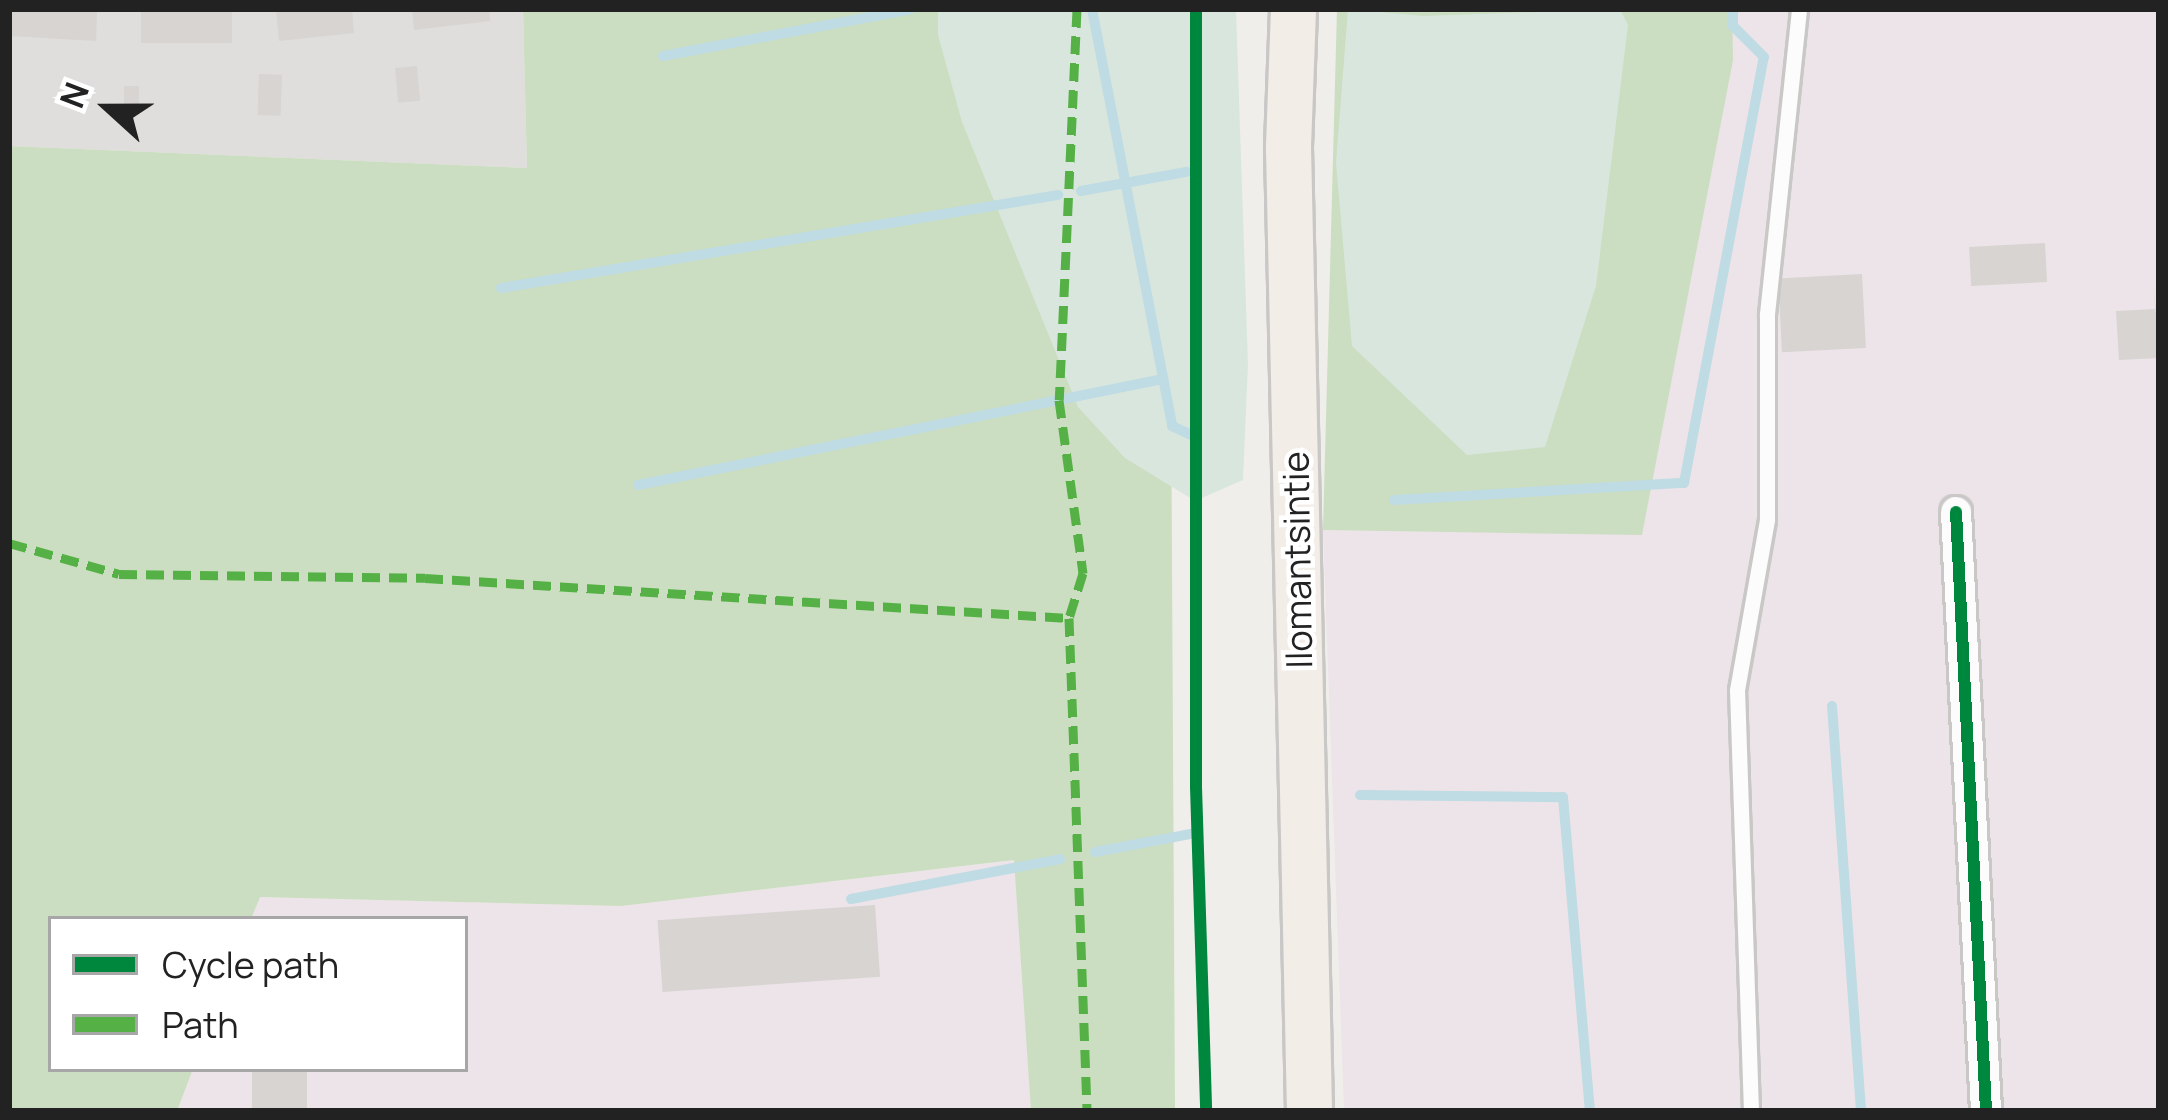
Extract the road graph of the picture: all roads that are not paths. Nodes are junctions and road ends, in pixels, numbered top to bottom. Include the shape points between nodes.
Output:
1 (1293, 9) edge
2 (1799, 9) edge
3 (1956, 512) dead end
4 (1309, 1111) edge
5 (1751, 1111) edge
6 (1986, 1111) edge

1 - 4 main road, Ilomantsintie via 1288,148
2 - 5 lane via 1767,314 1767,519 1737,690
3 - 6 street

